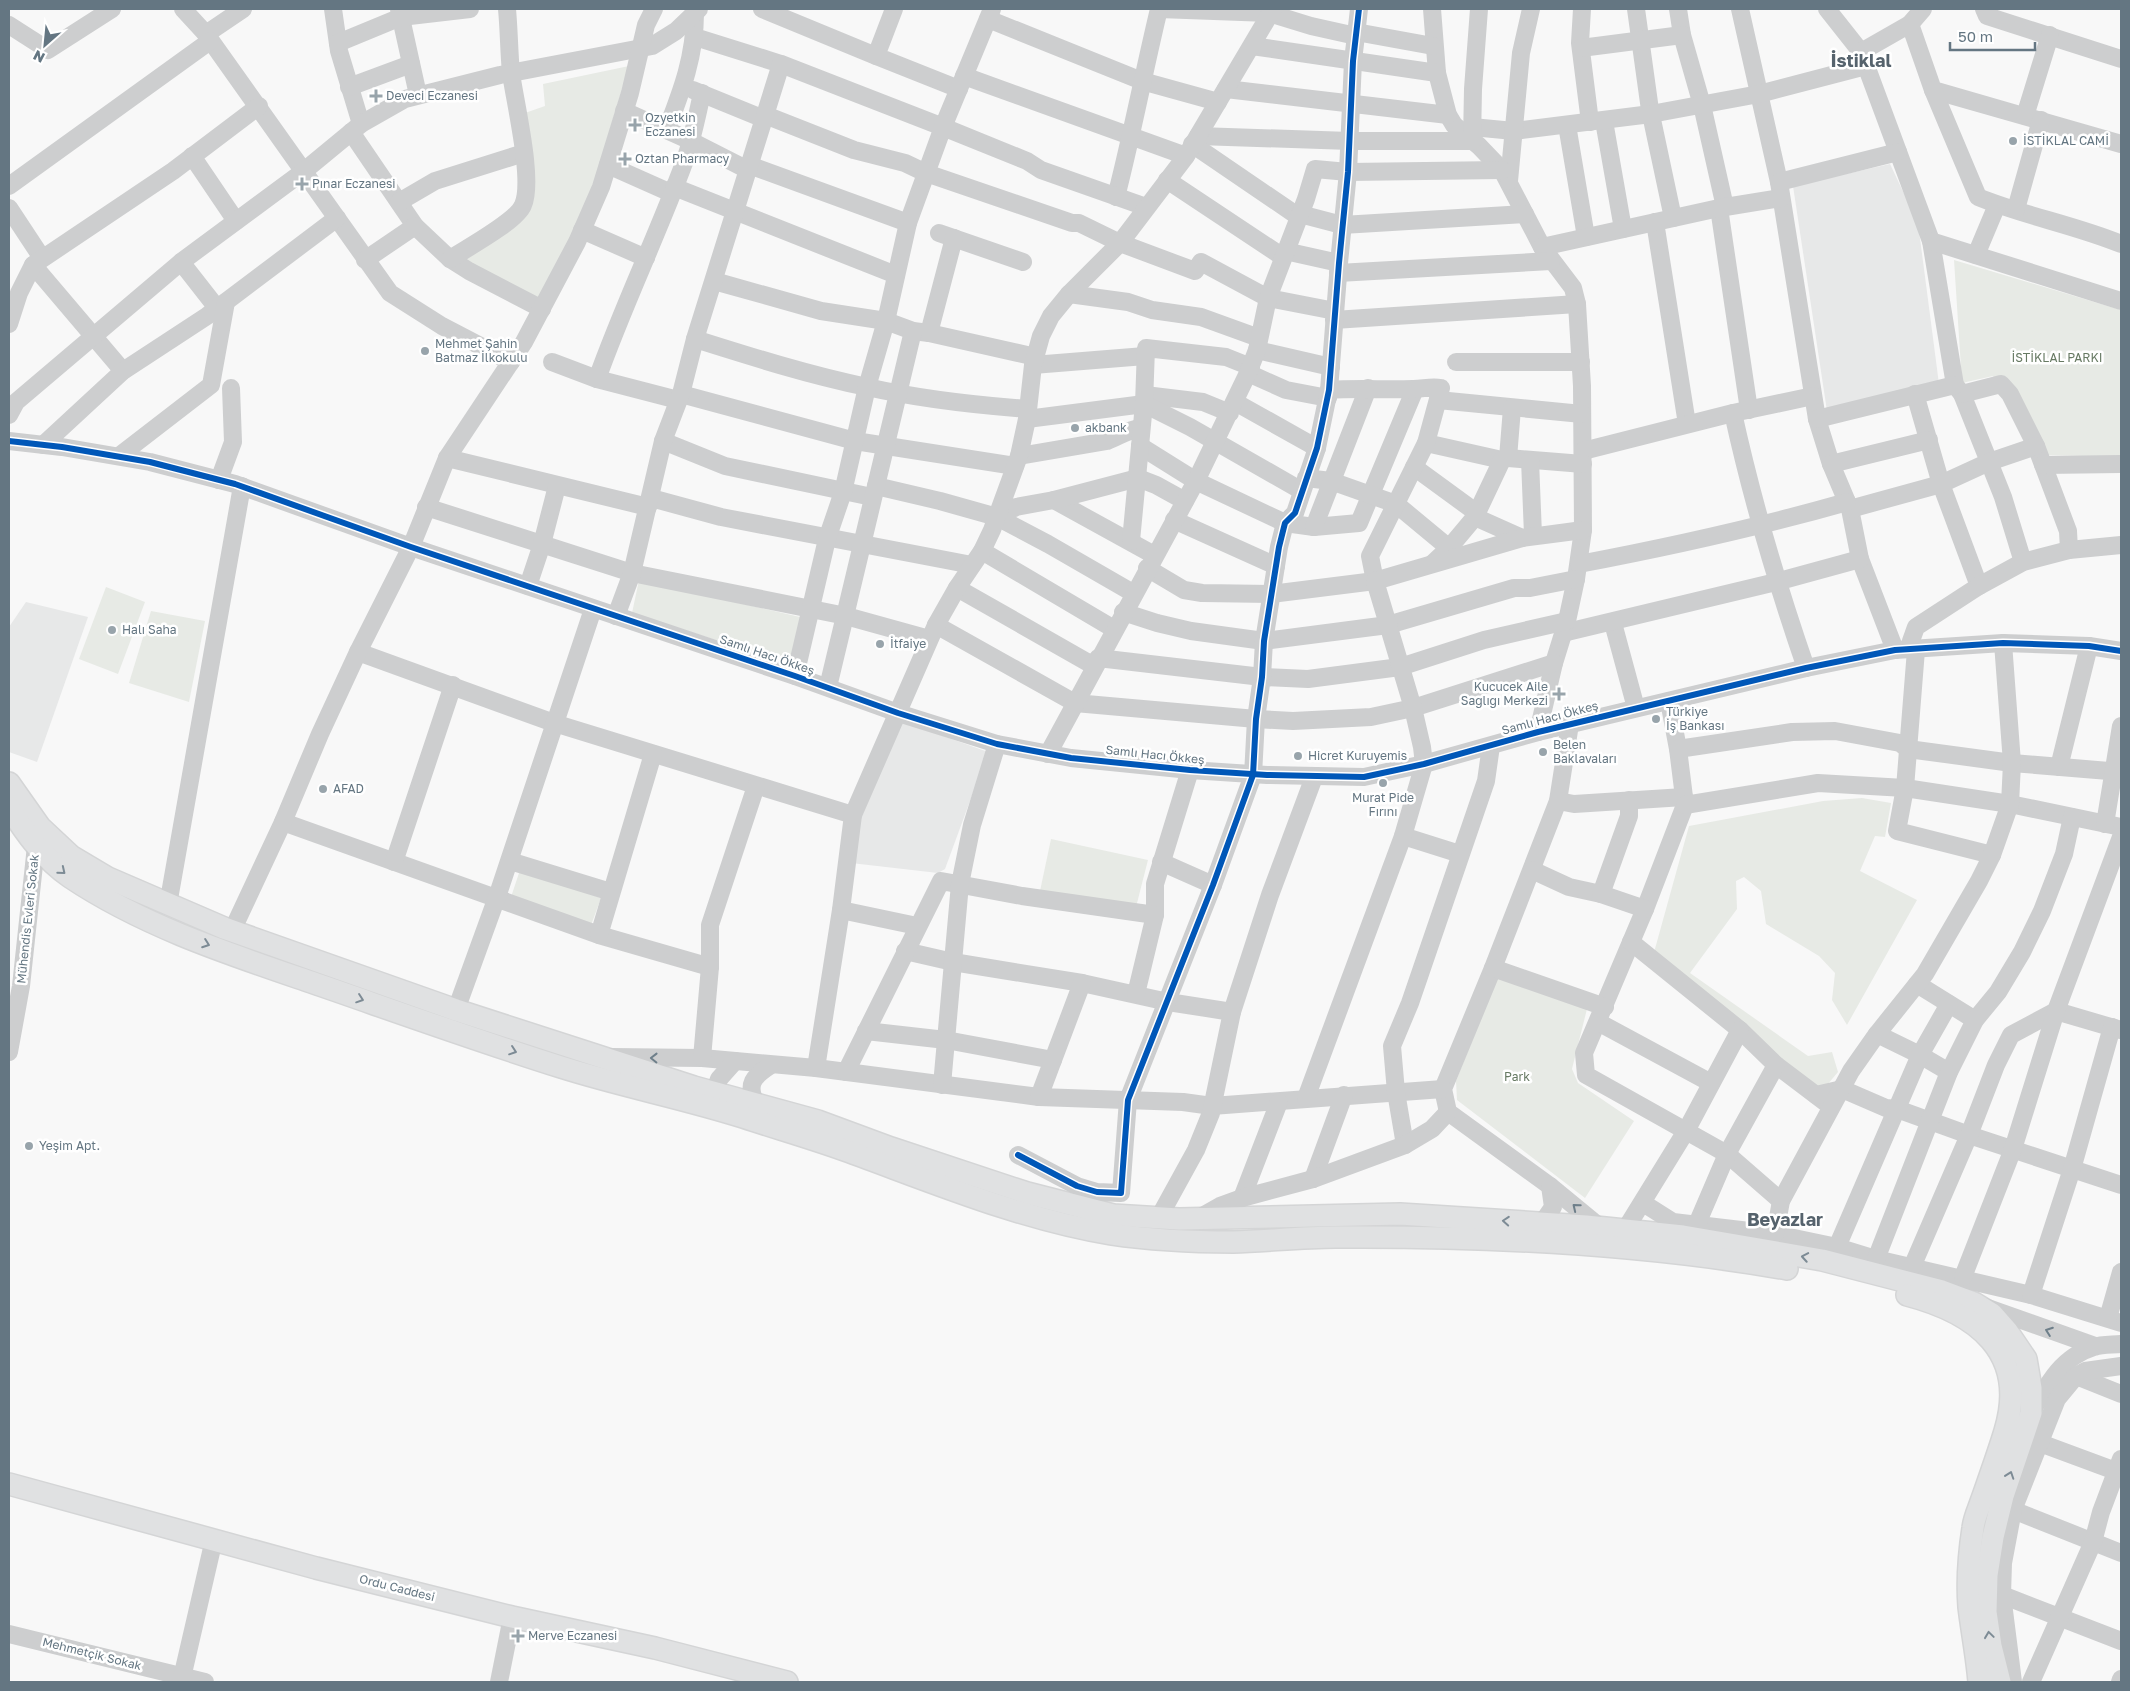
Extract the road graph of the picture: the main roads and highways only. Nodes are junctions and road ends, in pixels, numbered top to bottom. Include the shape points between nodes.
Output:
1 (9, 783) edge
2 (9, 807) edge
3 (712, 1100) junction
4 (9, 1484) edge
5 (9, 1495) edge
6 (511, 1621) junction
7 (752, 1682) edge
8 (787, 1682) edge
9 (1979, 1682) edge
10 (2000, 1682) edge

1 - 3 main road via 40,827 71,856 108,878 232,931 601,1057
2 -> 3 main road via 46,858 69,876 176,933 565,1068
3 - 9 main road via 956,1191 1110,1234 1177,1241 1360,1237 1595,1245 1762,1265 1846,1279 1925,1300 1976,1325 1997,1345 2011,1388 2006,1429 1973,1525 1968,1565 1969,1607
10 -> 3 main road via 1986,1612 1987,1575 2003,1496 2031,1413 2031,1388 2026,1359 1997,1320 1974,1303 1942,1291 1822,1260 1683,1236 1625,1230 1400,1214 1197,1219 1113,1215 1026,1193 818,1121 757,1105
4 - 6 main road, Ordu Caddesi
5 - 6 main road, Ordu Caddesi
6 - 7 main road, Ordu Caddesi
6 - 8 main road, Ordu Caddesi via 655,1648

